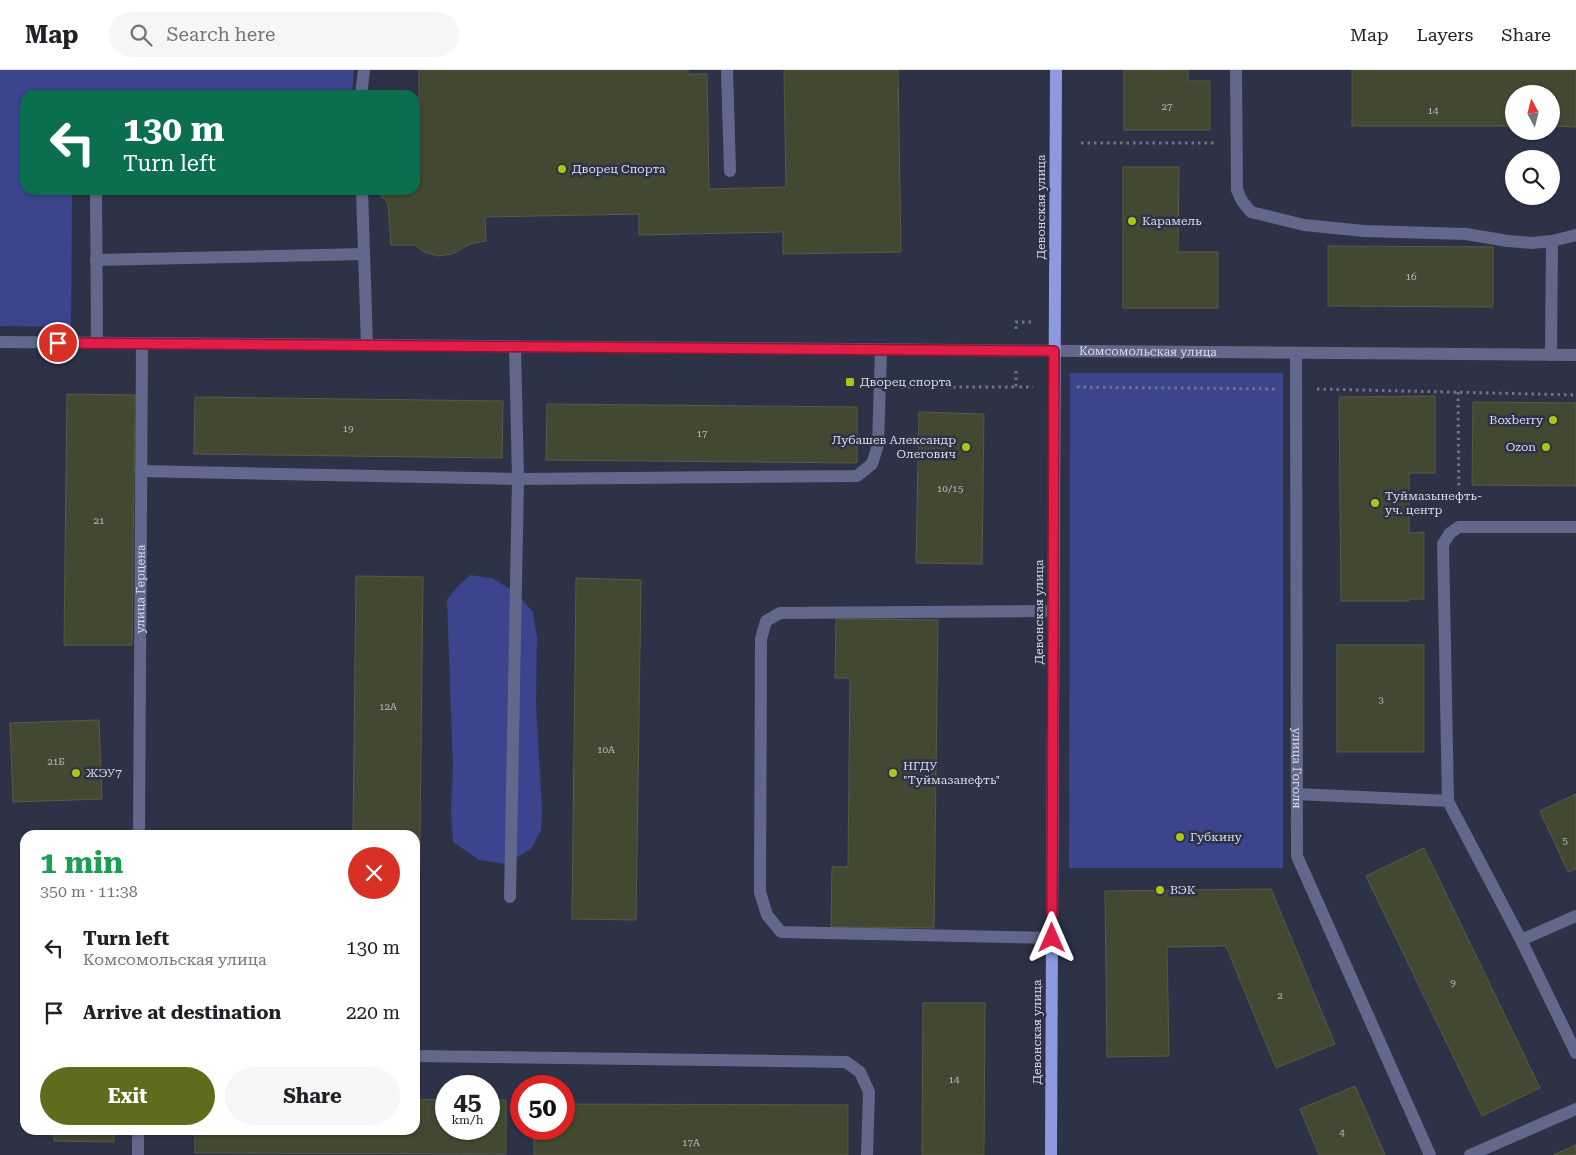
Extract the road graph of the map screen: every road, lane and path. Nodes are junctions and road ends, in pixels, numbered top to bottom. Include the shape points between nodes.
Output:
1 (364, 70) edge
2 (727, 70) edge
3 (1056, 70) edge
4 (1236, 70) edge
5 (362, 90) edge
6 (1236, 142) junction
7 (1081, 144) dead end
8 (730, 170) dead end
9 (96, 195) edge
10 (362, 195) edge
11 (1576, 235) edge
12 (1552, 241) junction
13 (364, 254) junction
14 (96, 260) junction
15 (1054, 322) junction
16 (0, 342) edge
17 (97, 343) junction
18 (142, 344) junction
19 (367, 345) junction
20 (515, 346) junction
21 (881, 350) junction
22 (1016, 350) junction
23 (1054, 351) junction
24 (1296, 353) junction
25 (1551, 355) junction
26 (1576, 355) edge
27 (880, 387) junction
28 (1016, 387) junction
29 (1054, 387) junction
30 (1296, 389) junction
31 (1458, 392) junction
32 (1576, 395) edge
33 (141, 471) junction
34 (518, 480) junction
35 (1459, 527) junction
36 (1576, 527) edge
37 (1053, 611) junction
38 (1297, 794) junction
39 (1448, 801) junction
40 (139, 830) edge
41 (510, 896) dead end
42 (1576, 916) edge
43 (1052, 938) junction
44 (1521, 940) junction
45 (1576, 1053) edge
46 (420, 1056) edge
47 (1576, 1108) edge
48 (138, 1135) edge
49 (138, 1155) edge
50 (867, 1155) edge
51 (1051, 1155) edge
52 (1430, 1155) edge
53 (1470, 1155) edge

1 - 5 street
2 - 8 street
3 - 15 main road, Девонская улица
4 - 6 street
6 - 7 path
6 - 12 street via 1237,190 1251,212 1350,230 1466,234 1532,243
9 - 14 street
10 - 13 street
11 - 12 street
12 - 25 street
13 - 14 street
13 - 19 street
14 - 17 street
15 - 22 path via 1016,322
15 - 23 main road, Девонская улица
16 - 17 street, Комсомольская улица
17 - 18 street, Комсомольская улица
18 - 19 street, Комсомольская улица
18 - 33 street, улица Герцена
19 - 20 street, Комсомольская улица
20 - 21 street, Комсомольская улица
20 - 34 street
21 - 22 street, Комсомольская улица
21 - 27 street
22 - 23 street, Комсомольская улица
22 - 28 path
23 - 24 street, Комсомольская улица
23 - 29 main road, Девонская улица
24 - 25 street, Комсомольская улица
24 - 30 street, улица Гоголя
25 - 26 street, Комсомольская улица
27 - 28 path
27 - 34 street via 878,444 872,464 857,476
28 - 29 path
29 - 30 path
29 - 37 main road, Девонская улица
30 - 31 path
30 - 38 street, улица Гоголя
31 - 32 path
31 - 35 path
33 - 34 street
33 - 40 street, улица Герцена
34 - 41 street
35 - 36 street
35 - 39 street via 1443,544
37 - 43 main road, Девонская улица
37 - 43 street via 780,614 766,621 761,639 760,872 760,892 767,915 781,932
38 - 39 street
38 - 52 street, улица Гоголя via 1297,856
39 - 44 street
42 - 44 street
43 - 51 main road, Девонская улица
44 - 45 street
46 - 50 street via 846,1062 860,1072 869,1092
47 - 53 street
48 - 49 street

